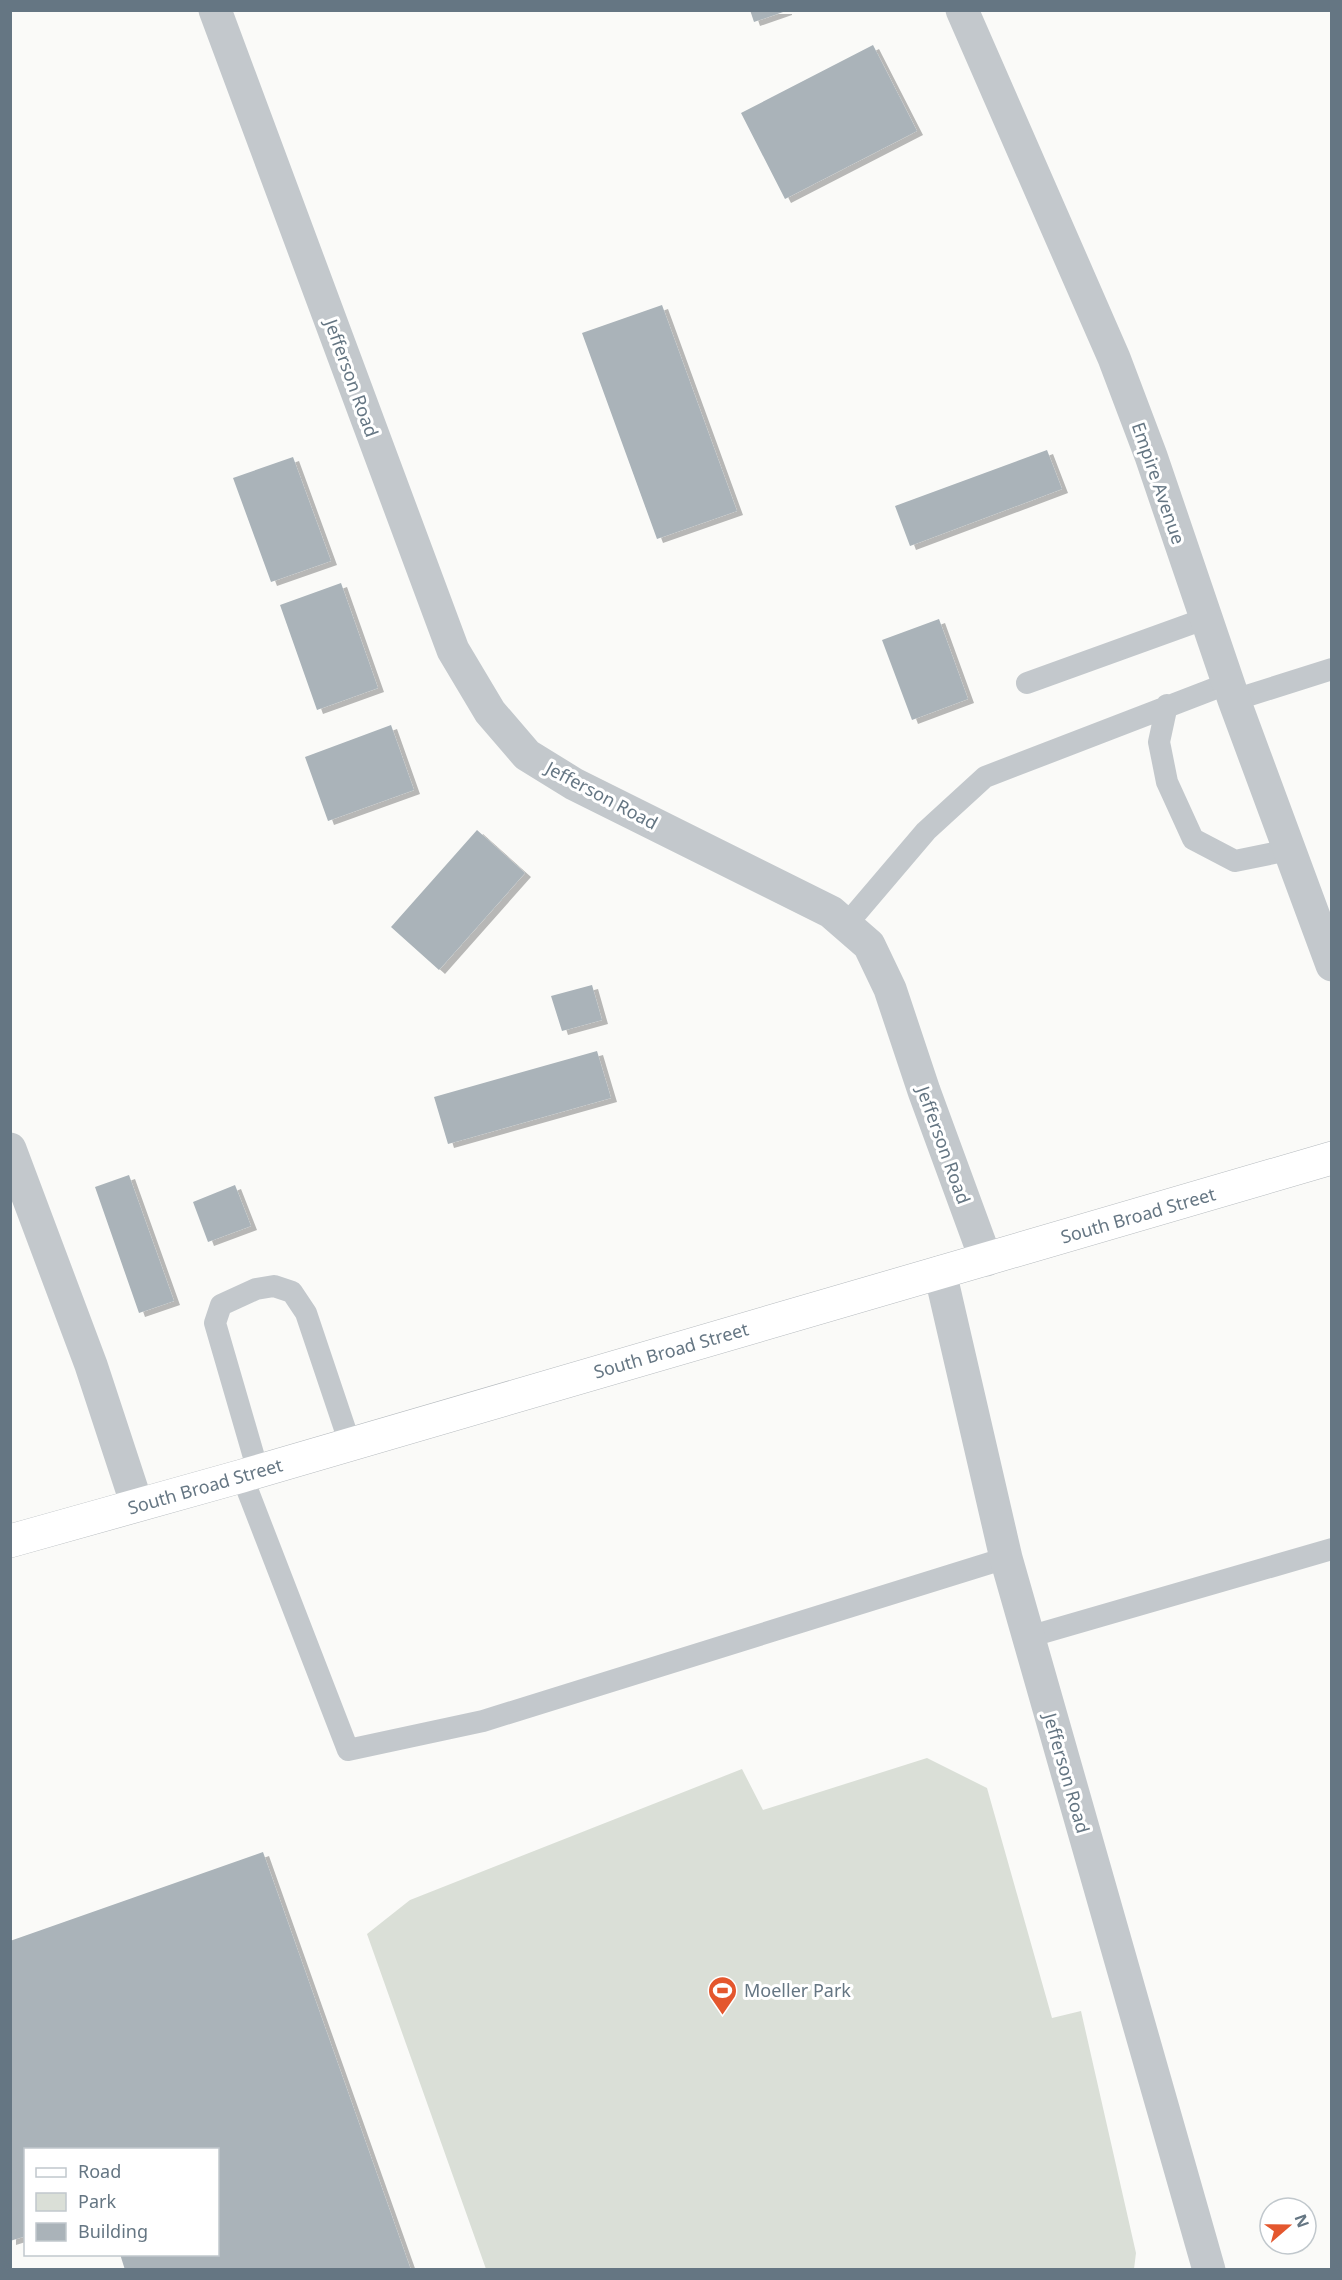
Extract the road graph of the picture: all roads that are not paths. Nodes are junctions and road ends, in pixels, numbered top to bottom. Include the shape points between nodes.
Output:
1 (215, 10) edge
2 (962, 10) edge
3 (1207, 618) junction
4 (1332, 669) edge
5 (1027, 683) dead end
6 (1232, 691) junction
7 (1167, 705) junction
8 (1289, 850) junction
9 (846, 925) junction
10 (1332, 965) edge
11 (10, 1149) edge
12 (1332, 1158) edge
13 (986, 1260) junction
14 (940, 1272) junction
15 (350, 1444) junction
16 (250, 1473) junction
17 (137, 1505) junction
18 (10, 1541) edge
19 (1332, 1549) edge
20 (1006, 1558) junction
21 (1028, 1637) junction
22 (1209, 2270) edge

1 - 9 street, Jefferson Road via 453,650 490,712 527,755 574,784 831,912
2 - 3 street, Empire Avenue via 1114,358
3 - 5 lane
3 - 6 street, Empire Avenue
4 - 6 lane
6 - 7 lane
6 - 8 street, Empire Avenue
7 - 8 lane via 1160,742 1167,782 1193,839 1235,861
7 - 9 lane via 985,777 926,831
8 - 10 street, Empire Avenue
9 - 13 street, Jefferson Road via 869,945 890,989
11 - 17 street via 91,1365
12 - 13 main road, South Broad Street
13 - 14 main road, South Broad Street
14 - 15 main road, South Broad Street
14 - 20 street, Jefferson Road
15 - 16 main road, South Broad Street
15 - 16 lane via 306,1313 292,1292 274,1286 256,1289 221,1305 215,1323
16 - 17 main road, South Broad Street
16 - 20 lane via 348,1750 483,1721
17 - 18 main road, South Broad Street
19 - 21 lane
20 - 21 street, Jefferson Road
21 - 22 street, Jefferson Road

